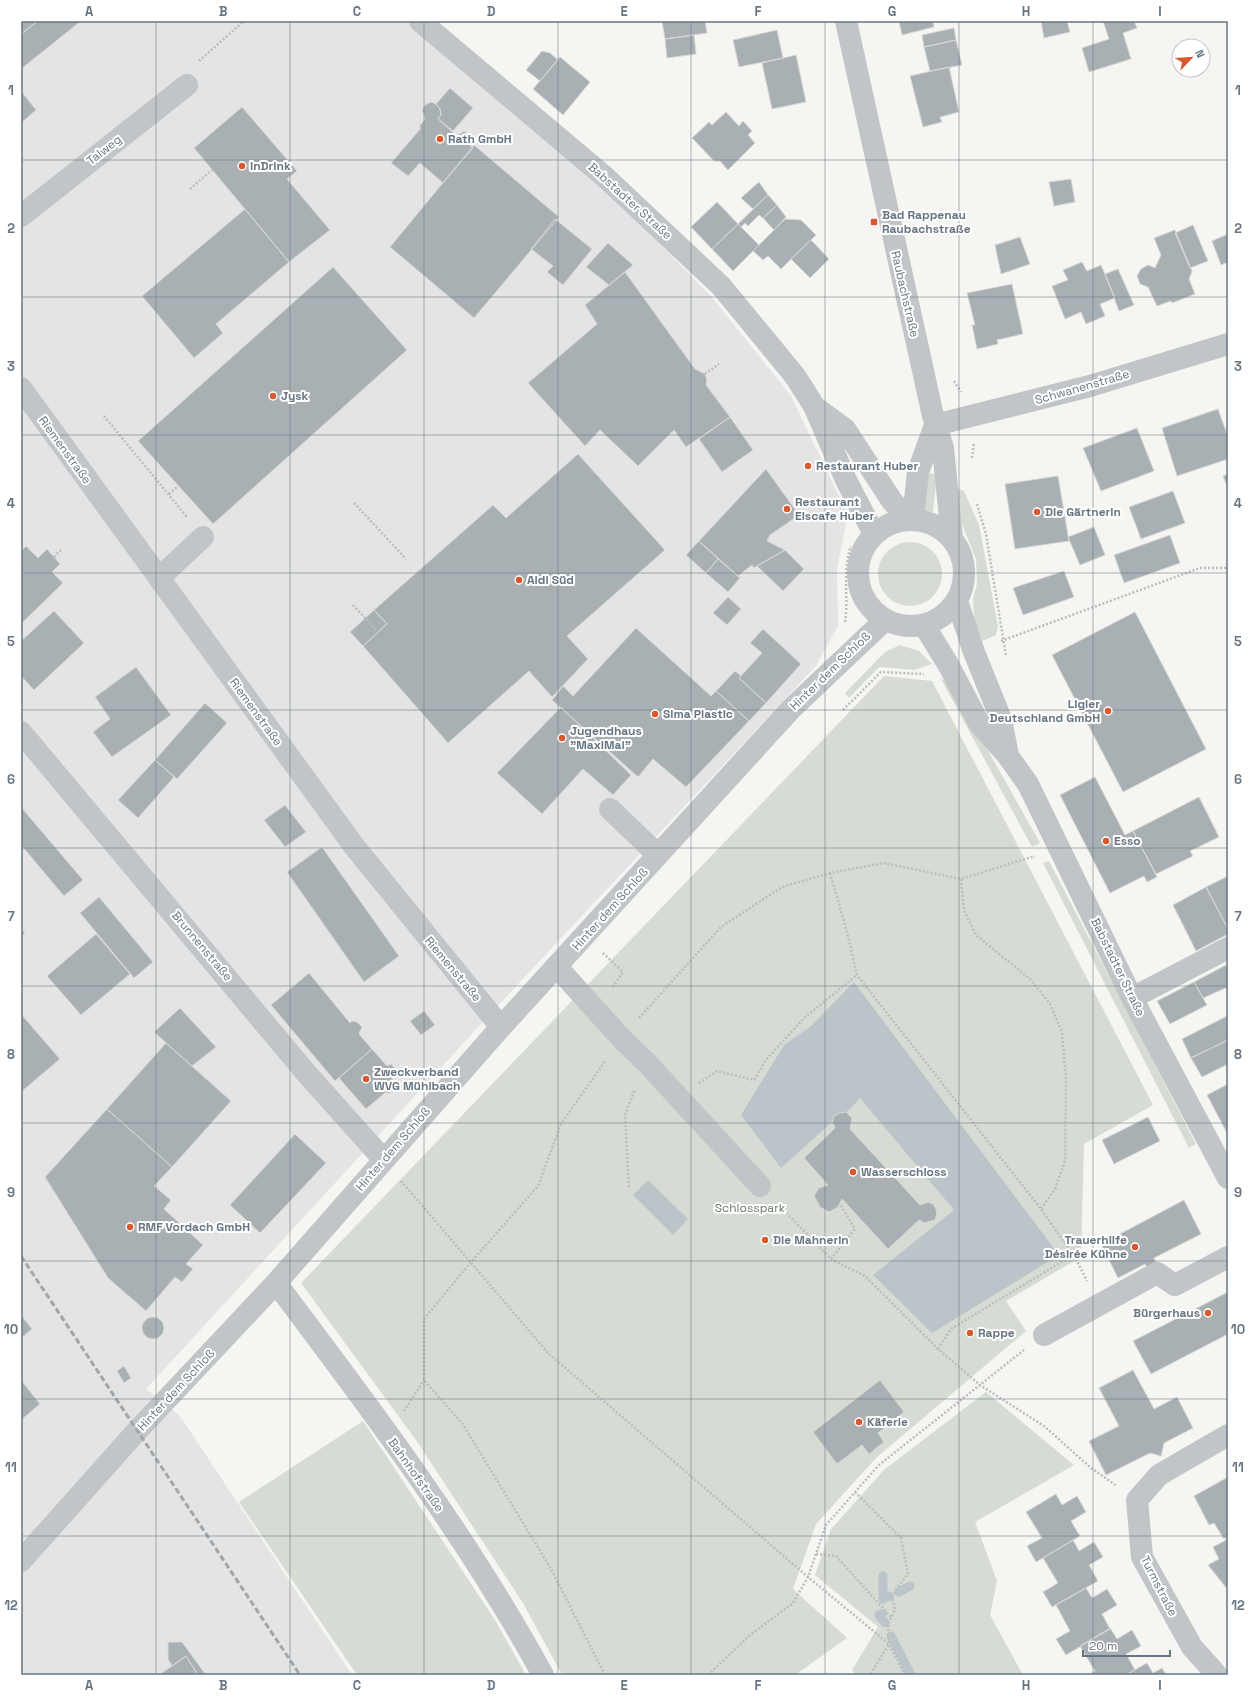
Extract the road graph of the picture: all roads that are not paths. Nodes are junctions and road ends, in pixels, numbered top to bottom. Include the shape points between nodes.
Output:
1 (420, 21) edge
2 (846, 21) edge
3 (187, 85) road end
4 (21, 216) edge
5 (1228, 344) edge
6 (21, 388) edge
7 (814, 406) junction
8 (935, 425) junction
9 (911, 519) junction
10 (874, 534) junction
11 (203, 537) road end
12 (952, 538) junction
13 (159, 578) junction
14 (957, 601) junction
15 (885, 620) junction
16 (924, 625) junction
17 (21, 732) edge
18 (1008, 756) junction
19 (610, 809) dead end
20 (658, 855) junction
21 (1228, 948) edge
22 (557, 967) junction
23 (1132, 998) junction
24 (501, 1028) junction
25 (384, 1160) junction
26 (1228, 1178) edge
27 (760, 1186) road end
28 (1228, 1257) edge
29 (276, 1283) junction
30 (1044, 1335) road end
31 (1228, 1435) edge
32 (21, 1561) edge
33 (543, 1675) edge
34 (1217, 1675) edge

1 - 7 street, Babstadter Straße via 605,177 721,286 795,376
2 - 8 street, Raubachstraße
3 - 4 street, Talweg
5 - 8 street, Schwanenstraße via 1090,386
6 - 13 street, Riemenstraße
7 - 9 street, Babstadter Straße via 845,428 892,501
7 - 10 street, Babstadter Straße via 846,480
8 - 9 street via 918,472
8 - 12 street, Raubachstraße via 943,448
9 - 10 street via 896,521
9 - 12 street via 934,525
10 - 15 street via 859,558 859,586 864,600
11 - 13 street
12 - 14 street via 961,552 965,569 963,586
13 - 24 street, Riemenstraße via 354,846
14 - 16 street via 943,616
14 - 18 street, Babstadter Straße via 1001,719
15 - 16 street via 904,626
15 - 20 street, Hinter dem Schloß via 790,709
16 - 18 street, Babstadter Straße via 979,723
17 - 25 street, Brunnenstraße via 307,1074
18 - 23 street, Babstadter Straße via 1028,784
19 - 20 street
20 - 22 street, Hinter dem Schloß
21 - 23 street
22 - 24 street, Hinter dem Schloß
22 - 27 street
23 - 26 street, Babstadter Straße
24 - 25 street, Hinter dem Schloß
25 - 29 street, Hinter dem Schloß
28 - 30 street via 1175,1285 1157,1273
29 - 32 street, Hinter dem Schloß via 136,1432
29 - 33 street, Bahnhofstraße via 388,1434 462,1541 511,1617
31 - 34 street, Turmstraße via 1159,1475 1137,1500 1142,1557 1192,1647

